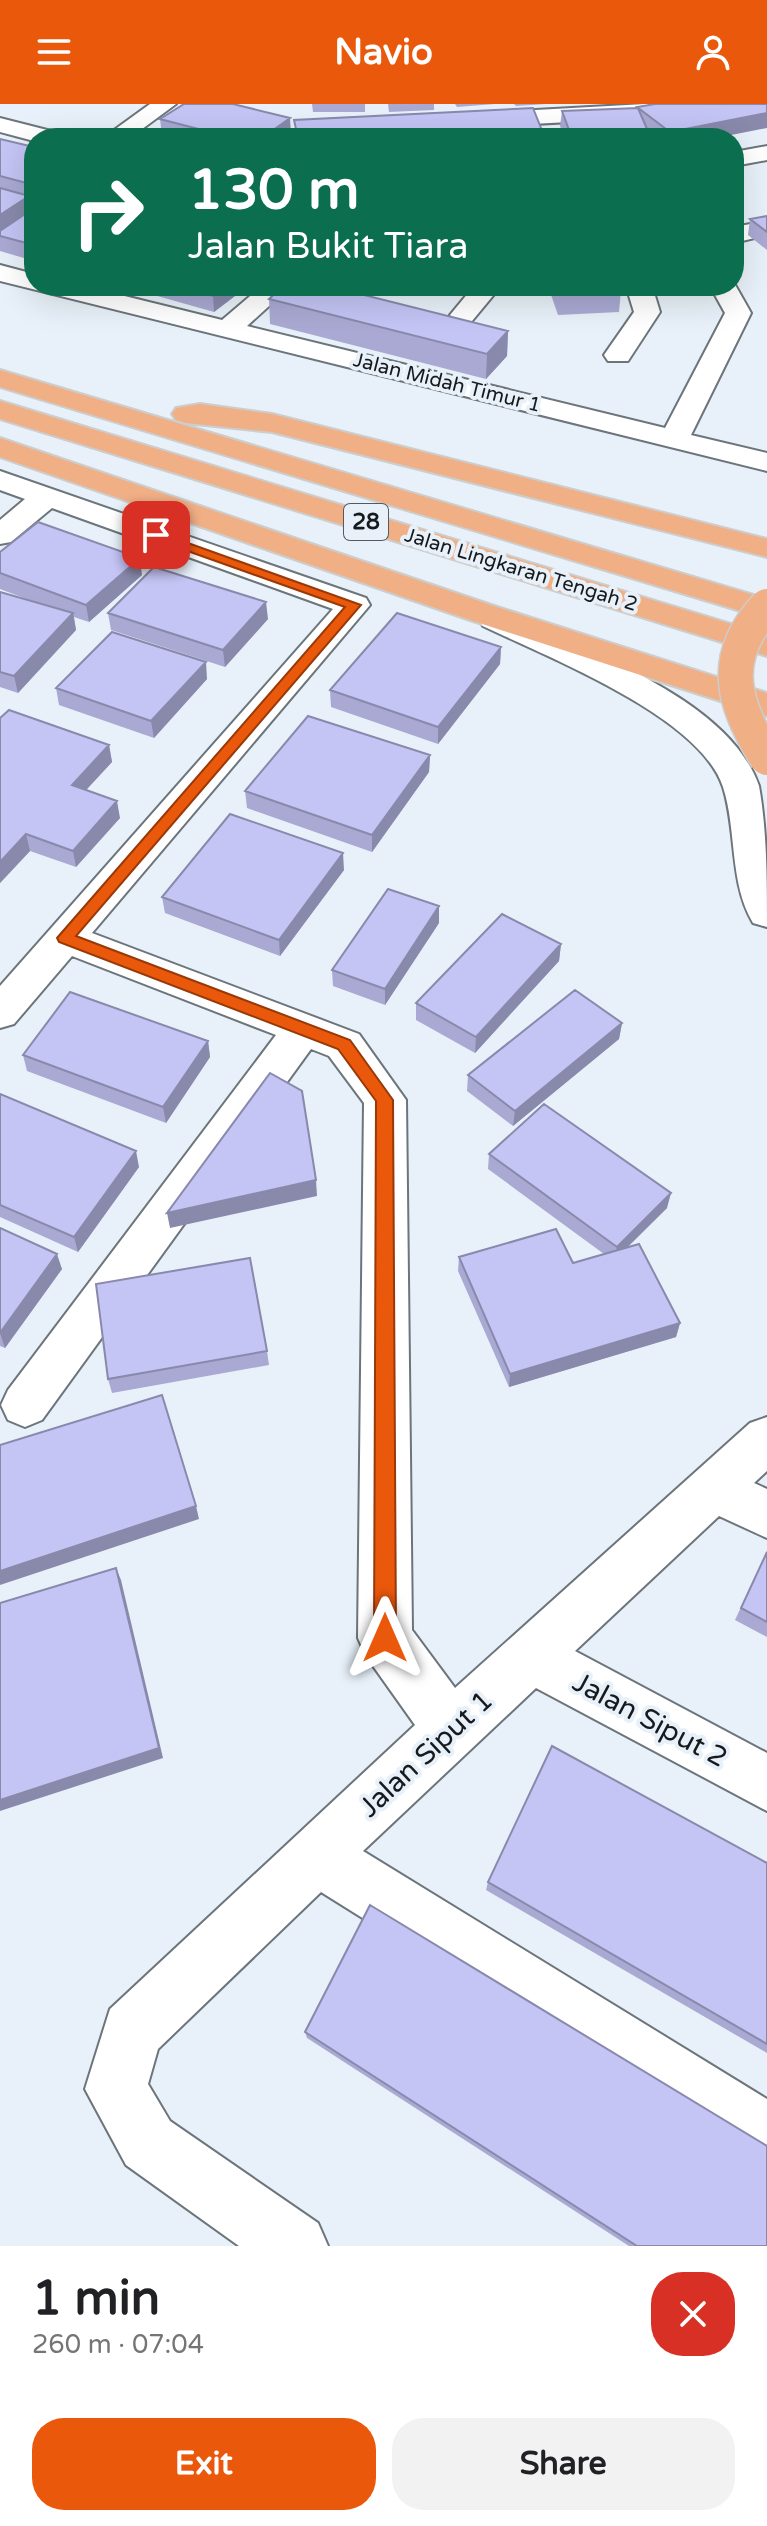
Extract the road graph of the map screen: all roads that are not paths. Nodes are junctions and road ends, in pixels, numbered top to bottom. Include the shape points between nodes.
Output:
1 (165, 104) edge
2 (683, 104) edge
3 (457, 120) edge
4 (0, 125) edge
5 (130, 128) edge
6 (553, 128) edge
7 (24, 131) edge
8 (767, 153) edge
9 (744, 157) edge
10 (767, 228) edge
11 (744, 233) edge
12 (0, 273) edge
13 (24, 279) edge
14 (93, 296) edge
15 (266, 296) edge
16 (479, 296) edge
17 (642, 296) edge
18 (729, 296) edge
19 (767, 306) edge
20 (738, 313) junction
21 (463, 315) dead end
22 (227, 329) junction
23 (618, 355) dead end
24 (0, 378) edge
25 (0, 410) edge
26 (140, 420) junction
27 (675, 438) junction
28 (0, 447) edge
29 (767, 462) edge
30 (0, 480) edge
31 (47, 497) junction
32 (0, 535) edge
33 (767, 548) edge
34 (762, 606) edge
35 (482, 613) junction
36 (767, 646) edge
37 (767, 705) edge
38 (767, 758) edge
39 (765, 904) edge
40 (65, 938) junction
41 (0, 1013) edge
42 (303, 1029) junction
43 (25, 1405) dead end
44 (767, 1439) edge
45 (714, 1489) junction
46 (767, 1514) edge
47 (533, 1657) junction
48 (451, 1729) junction
49 (767, 1783) edge
50 (317, 1856) junction
51 (767, 2135) edge
52 (295, 2246) edge

1 - 5 street
2 - 6 street
3 - 6 street
4 - 7 street
8 - 9 street
10 - 11 street
12 - 13 street
14 - 22 street, Jalan Midah Timur 1
15 - 22 street
16 - 21 street
17 - 23 street via 647,312
18 - 20 street
19 - 20 street
20 - 27 street
22 - 27 street, Jalan Midah Timur 1
24 - 26 highway, Jalan Lingkaran Tengah 2 / 28
25 - 36 highway, Jalan Lingkaran Tengah 2 / 28
26 - 33 highway via 200,413 272,423
26 - 34 highway, Jalan Lingkaran Tengah 2 / 28
27 - 29 street, Jalan Midah Timur 1
28 - 35 highway
30 - 31 street
31 - 32 street
31 - 40 street via 354,605
34 - 38 highway, bridge via 744,631 732,679 741,713
35 - 37 highway
35 - 39 street via 667,707 713,742 739,781
40 - 41 street
40 - 42 street
42 - 43 street
42 - 48 street via 344,1045 385,1100 385,1638
44 - 45 street, Jalan Siput 1
45 - 46 street
45 - 47 street, Jalan Siput 1
47 - 48 street, Jalan Siput 1
47 - 49 street, Jalan Siput 2
48 - 50 street, Jalan Siput 1
50 - 51 street
50 - 52 street, Jalan Siput 1 via 132,2031 116,2089 148,2143

